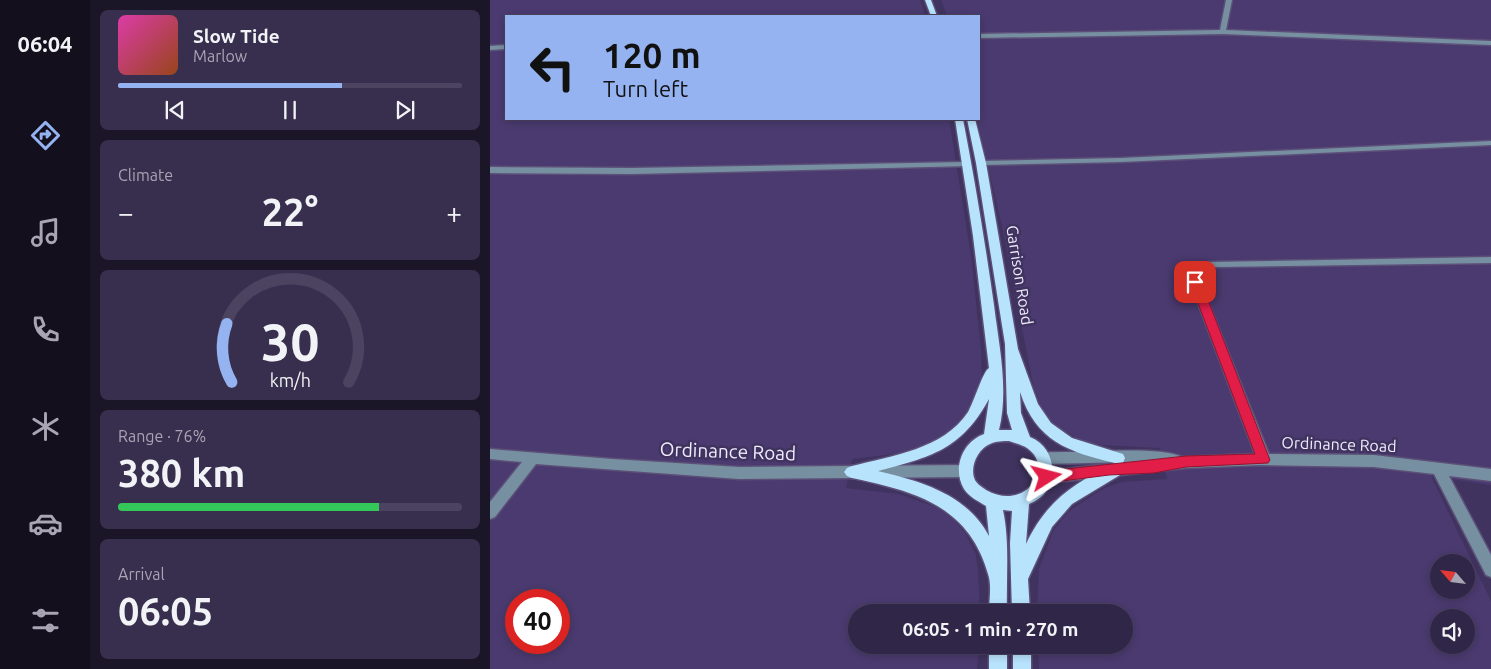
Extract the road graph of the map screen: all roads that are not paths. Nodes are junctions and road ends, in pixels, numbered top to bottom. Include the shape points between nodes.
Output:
1 (928, 0) edge
2 (936, 0) edge
3 (1230, 0) edge
4 (934, 15) edge
5 (942, 15) edge
6 (1223, 32) junction
7 (980, 36) edge
8 (1491, 43) edge
9 (505, 47) edge
10 (490, 48) edge
11 (959, 120) edge
12 (971, 120) edge
13 (1491, 143) edge
14 (981, 163) junction
15 (967, 164) junction
16 (490, 170) edge
17 (1491, 260) edge
18 (1011, 344) junction
19 (994, 360) junction
20 (990, 438) junction
21 (1023, 438) junction
22 (490, 454) edge
23 (533, 458) junction
24 (1044, 458) junction
25 (1264, 460) junction
26 (1119, 463) junction
27 (1438, 468) junction
28 (966, 471) junction
29 (852, 472) junction
30 (1491, 475) edge
31 (1047, 477) junction
32 (1022, 501) junction
33 (993, 502) junction
34 (490, 514) edge
35 (1491, 570) edge
36 (1020, 578) junction
37 (998, 579) junction
38 (998, 604) edge
39 (1021, 604) edge
40 (998, 654) edge
41 (1022, 654) edge
42 (998, 669) edge
43 (1022, 669) edge

1 - 4 main road
2 - 5 main road
3 - 6 street
6 - 7 street
6 - 8 street
9 - 10 street
11 - 15 main road
12 - 14 main road, Garrison Road
13 - 14 street via 1122,160
14 - 18 main road, Garrison Road
15 - 16 street via 641,171
15 - 19 main road
17 - 25 street via 1213,264 1200,270 1195,282
18 - 21 main road, Garrison Road via 1014,413
18 - 26 main road via 1039,422 1070,444
19 - 20 main road via 995,420
19 - 29 main road via 982,399 973,417 956,436 931,450
20 - 21 main road via 1010,435
20 - 28 main road via 974,447 968,457
21 - 24 main road via 1034,445
22 - 23 street, Ordinance Road
23 - 29 street, Ordinance Road via 739,473
23 - 34 street
24 - 26 street, Ordinance Road
24 - 31 main road
25 - 26 street, Ordinance Road via 1186,462 1154,467
25 - 27 street, Ordinance Road via 1374,461
26 - 31 street, Ordinance Road
26 - 36 main road via 1056,508 1040,530
27 - 30 street, Ordinance Road
27 - 35 street
28 - 29 street, Ordinance Road
28 - 33 main road via 972,488
29 - 37 main road via 925,489 940,496 957,509 980,536
31 - 32 main road via 1032,497
32 - 33 main road
32 - 36 main road via 1017,544
33 - 37 main road via 997,521
36 - 39 main road
37 - 38 main road
40 - 42 main road
41 - 43 main road

